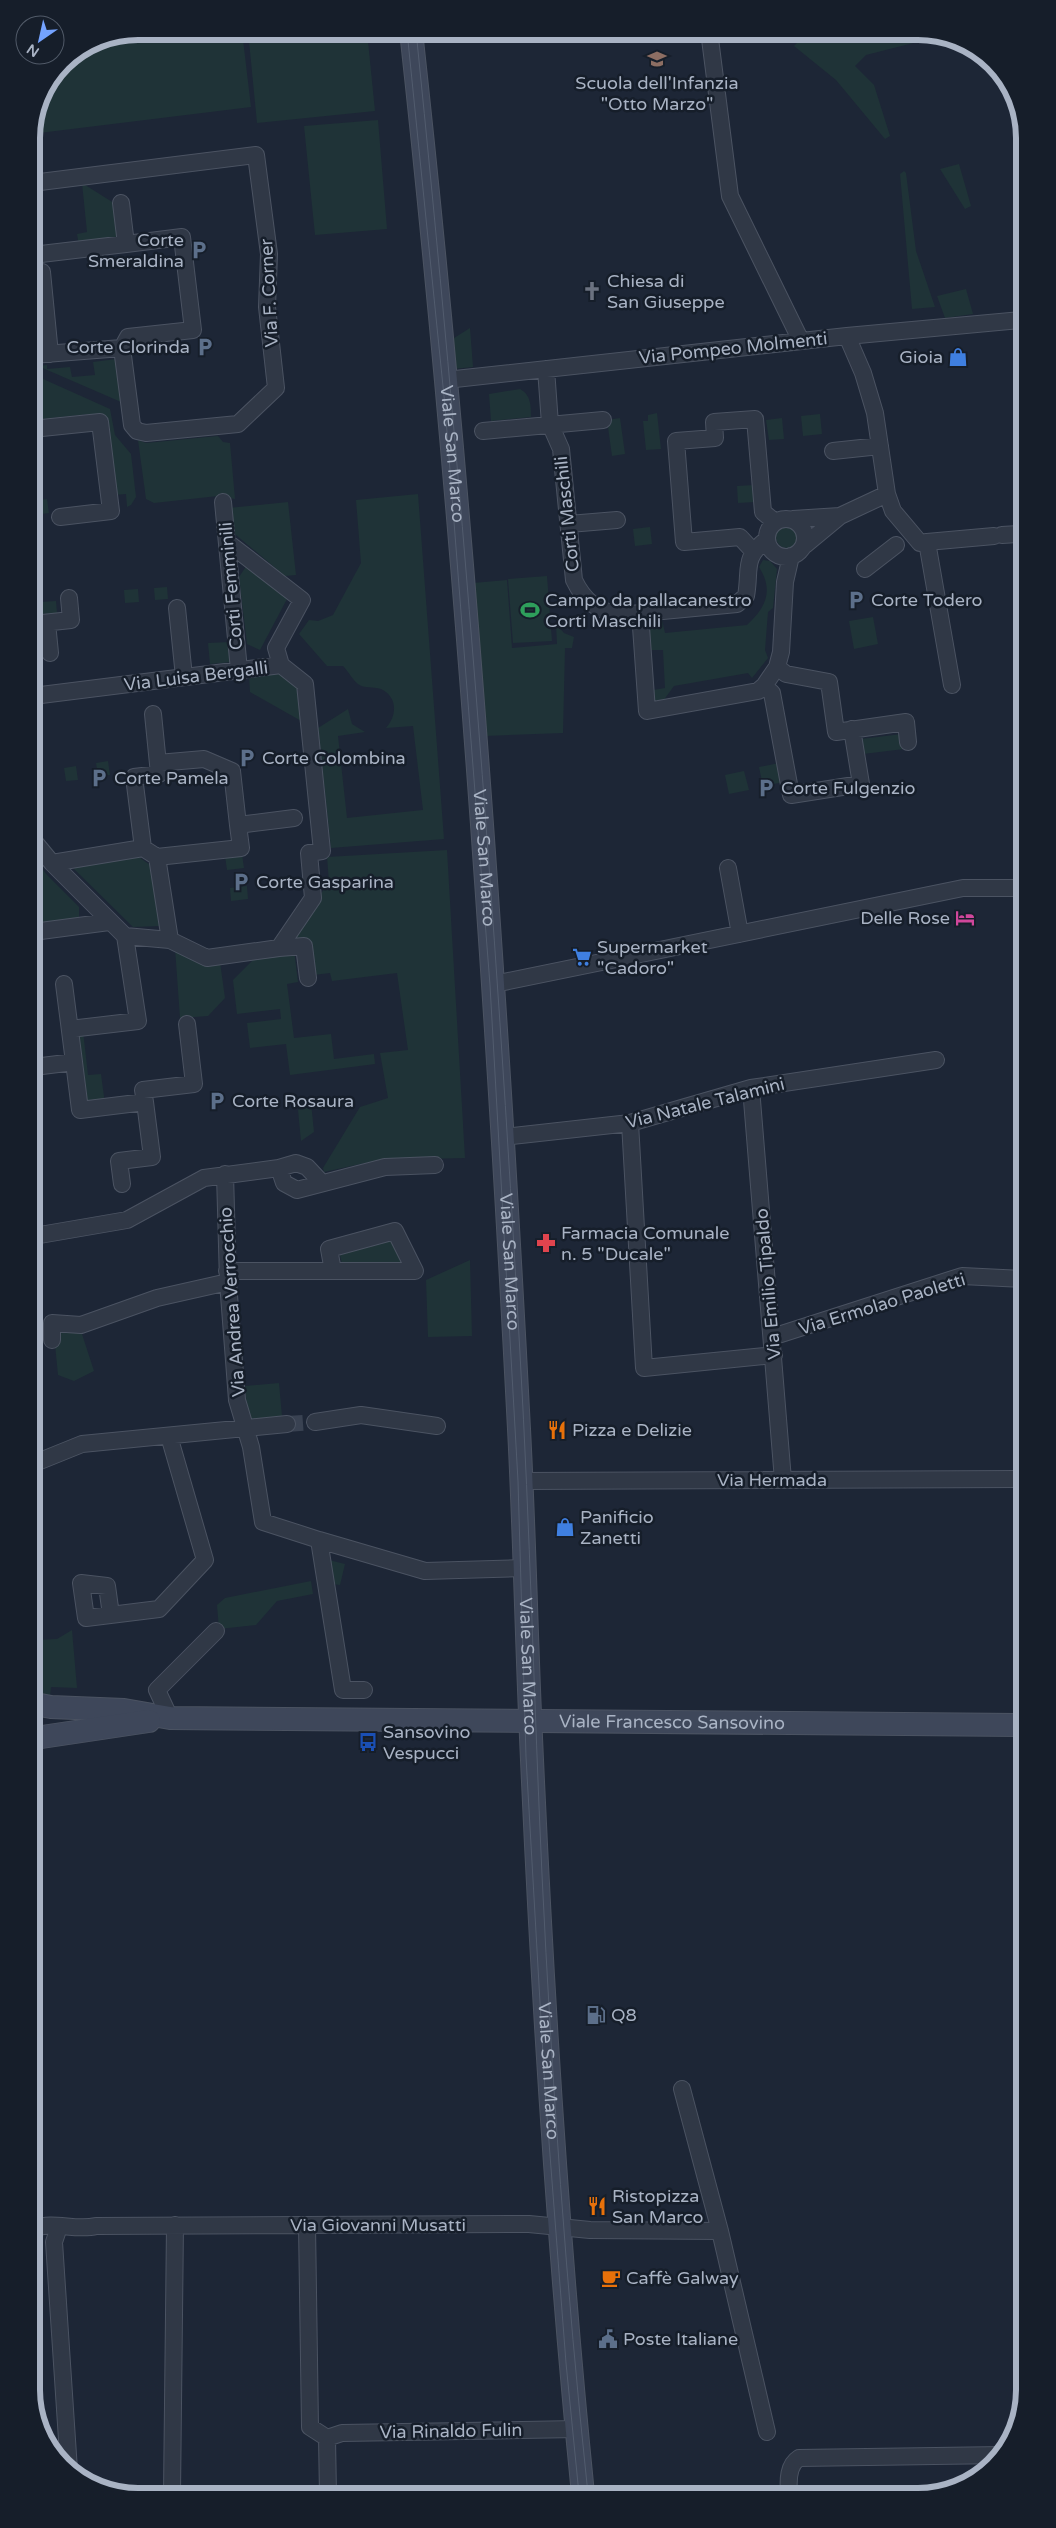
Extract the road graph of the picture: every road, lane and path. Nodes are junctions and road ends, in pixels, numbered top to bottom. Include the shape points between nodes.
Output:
1 (412, 40) edge
2 (710, 40) edge
3 (40, 182) edge
4 (120, 203) dead end
5 (126, 244) junction
6 (41, 254) dead end
7 (42, 272) dead end
8 (1016, 320) edge
9 (847, 336) junction
10 (801, 341) junction
11 (122, 348) junction
12 (50, 354) junction
13 (40, 355) edge
14 (546, 369) junction
15 (446, 380) junction
16 (603, 420) dead end
17 (550, 424) junction
18 (40, 429) edge
19 (483, 431) dead end
20 (880, 446) junction
21 (833, 451) dead end
22 (887, 494) junction
23 (223, 502) dead end
24 (840, 516) junction
25 (60, 517) dead end
26 (793, 519) junction
27 (617, 520) dead end
28 (775, 522) junction
29 (569, 524) junction
30 (1016, 534) edge
31 (767, 539) junction
32 (227, 542) junction
33 (927, 542) junction
34 (805, 545) junction
35 (896, 545) dead end
36 (753, 551) junction
37 (791, 556) junction
38 (865, 569) dead end
39 (69, 598) dead end
40 (176, 608) dead end
41 (640, 613) junction
42 (40, 623) edge
43 (50, 653) dead end
44 (280, 665) junction
45 (778, 667) junction
46 (239, 670) junction
47 (184, 677) junction
48 (952, 685) dead end
49 (764, 686) junction
50 (40, 695) edge
51 (153, 714) dead end
52 (844, 730) junction
53 (908, 742) dead end
54 (159, 768) junction
55 (294, 818) dead end
56 (238, 825) junction
57 (40, 848) edge
58 (143, 848) junction
59 (157, 857) junction
60 (52, 863) junction
61 (728, 868) dead end
62 (1016, 888) edge
63 (109, 922) junction
64 (40, 931) edge
65 (740, 934) junction
66 (125, 936) junction
67 (170, 940) junction
68 (279, 948) junction
69 (308, 978) dead end
70 (64, 984) dead end
71 (494, 984) junction
72 (187, 1024) dead end
73 (70, 1030) junction
74 (936, 1060) dead end
75 (74, 1062) junction
76 (40, 1066) edge
77 (751, 1088) junction
78 (145, 1102) junction
79 (630, 1123) junction
80 (503, 1137) junction
81 (435, 1165) dead end
82 (279, 1168) junction
83 (225, 1174) junction
84 (322, 1183) junction
85 (122, 1184) dead end
86 (40, 1235) edge
87 (332, 1271) junction
88 (228, 1276) junction
89 (1016, 1279) edge
90 (772, 1337) junction
91 (52, 1340) dead end
92 (774, 1355) junction
93 (315, 1422) tunnel mouth
94 (287, 1424) tunnel mouth
95 (437, 1426) dead end
96 (246, 1430) junction
97 (169, 1436) junction
98 (40, 1461) edge
99 (1016, 1479) edge
100 (783, 1480) junction
101 (522, 1481) junction
102 (319, 1540) junction
103 (524, 1568) junction
104 (111, 1615) dead end
105 (216, 1631) dead end
106 (364, 1690) dead end
107 (40, 1705) edge
108 (170, 1718) junction
109 (530, 1723) junction
110 (1016, 1726) edge
111 (40, 1737) edge
112 (682, 2088) dead end
113 (307, 2225) junction
114 (175, 2226) junction
115 (559, 2226) junction
116 (40, 2227) edge
117 (59, 2227) junction
118 (720, 2231) junction
119 (577, 2429) junction
120 (767, 2432) dead end
121 (327, 2438) junction
122 (991, 2455) edge
123 (68, 2458) edge
124 (172, 2488) edge
125 (328, 2488) edge
126 (582, 2488) edge
127 (789, 2488) edge

1 - 15 street, Viale San Marco
2 - 10 street via 730,196
3 - 11 street, Via F. Corner via 256,155 270,254 266,306 276,388 238,424 146,434 132,426
4 - 5 street
5 - 6 street
5 - 11 street via 182,237 193,330 128,337
7 - 12 street
8 - 9 street, Via Pompeo Molmenti
9 - 10 street, Via Pompeo Molmenti
9 - 20 street via 863,373 875,413
10 - 14 street, Via Pompeo Molmenti
11 - 12 street
12 - 13 street
14 - 15 street, Via Pompeo Molmenti
14 - 17 street, Corti Maschili
15 - 71 street, Viale San Marco
16 - 17 street
17 - 19 street
17 - 29 street, Corti Maschili via 561,449
18 - 25 street via 100,422 111,511
20 - 21 street
20 - 22 street
22 - 24 street
22 - 33 street via 893,511 920,543
23 - 32 street, Corti Femminili
24 - 26 street
24 - 34 street
26 - 28 street
26 - 34 street via 802,527
27 - 29 street
28 - 31 street via 767,533
28 - 36 street via 763,512 759,418 714,422 715,438 671,442 684,542 740,537
29 - 41 street, Corti Maschili via 574,580 580,592 604,612 620,615
30 - 33 street
31 - 36 street
31 - 37 street via 778,555
32 - 44 street via 302,600 276,648
32 - 46 street, Corti Femminili
33 - 48 street
34 - 37 street
35 - 38 street
36 - 41 street, Corti Maschili via 743,601
37 - 45 street
39 - 42 street via 71,620
40 - 47 street
41 - 49 street via 647,711 758,691
42 - 43 street
44 - 46 street, Via Luisa Bergalli
44 - 68 street, Via Luisa Bergalli via 305,684 322,851 308,853 313,898
45 - 49 street
45 - 52 street via 786,674 829,682
46 - 47 street, Via Luisa Bergalli
47 - 50 street, Via Luisa Bergalli
49 - 52 street via 772,693 791,795 858,779
51 - 54 street
52 - 53 street via 906,722
54 - 56 street via 204,759 232,771
54 - 58 street via 134,777
55 - 56 street
56 - 59 street via 241,848
57 - 60 street
58 - 59 street
58 - 60 street
59 - 67 street
60 - 63 street
61 - 65 street
62 - 65 street via 963,888
63 - 64 street
63 - 66 street
65 - 71 street
66 - 67 street
66 - 73 street via 138,1020
67 - 68 street via 207,958
68 - 69 street via 304,946
70 - 73 street
71 - 80 street, Viale San Marco
72 - 78 street via 194,1084 144,1090
73 - 75 street
74 - 77 street, Via Natale Talamini
75 - 76 street
75 - 78 street via 80,1110
77 - 79 street, Via Natale Talamini
77 - 90 street, Via Emilio Tipaldo
78 - 85 street via 152,1157 119,1161
79 - 80 street, Via Natale Talamini
79 - 92 street via 644,1368
80 - 101 street, Viale San Marco
81 - 84 street via 385,1167
82 - 83 street
82 - 84 street via 296,1163 302,1165
82 - 84 street via 284,1183 297,1190
83 - 86 street via 204,1178 127,1220
83 - 88 street, Via Andrea Verrocchio
87 - 87 street via 369,1271 415,1272 396,1231 329,1249
87 - 88 street
88 - 91 street via 81,1325 52,1323
88 - 96 street, Via Andrea Verrocchio via 237,1400
89 - 90 street, Via Ermolao Paoletti via 962,1276
90 - 92 street, Via Emilio Tipaldo
92 - 100 street, Via Emilio Tipaldo
93 - 95 street via 360,1415
94 - 96 street
96 - 97 street
96 - 102 street, Via Andrea Verrocchio via 263,1522
97 - 98 street via 82,1444
97 - 104 street via 206,1560 159,1608
99 - 100 street, Via Hermada
100 - 101 street, Via Hermada
101 - 103 street, Viale San Marco
102 - 103 street via 425,1571
102 - 106 street via 343,1690
103 - 109 street, Viale San Marco
105 - 108 street via 157,1690
107 - 108 street, Viale Francesco Sansovino via 124,1710
108 - 109 street, Viale Francesco Sansovino
108 - 111 street, Viale Francesco Sansovino
109 - 110 street, Viale Francesco Sansovino
109 - 115 street, Viale San Marco
112 - 118 street
113 - 114 street, Via Giovanni Musatti
113 - 115 street, Via Giovanni Musatti
113 - 121 street via 310,2427
114 - 117 street, Via Giovanni Musatti
114 - 124 street
115 - 118 street, Via Giovanni Musatti via 590,2230
115 - 119 street, Viale San Marco
116 - 117 street, Via Giovanni Musatti
117 - 123 street via 54,2242
118 - 120 street
119 - 121 street, Via Rinaldo Fulin via 342,2433
119 - 126 street, Viale San Marco
121 - 125 street
122 - 127 street via 798,2458 790,2469

